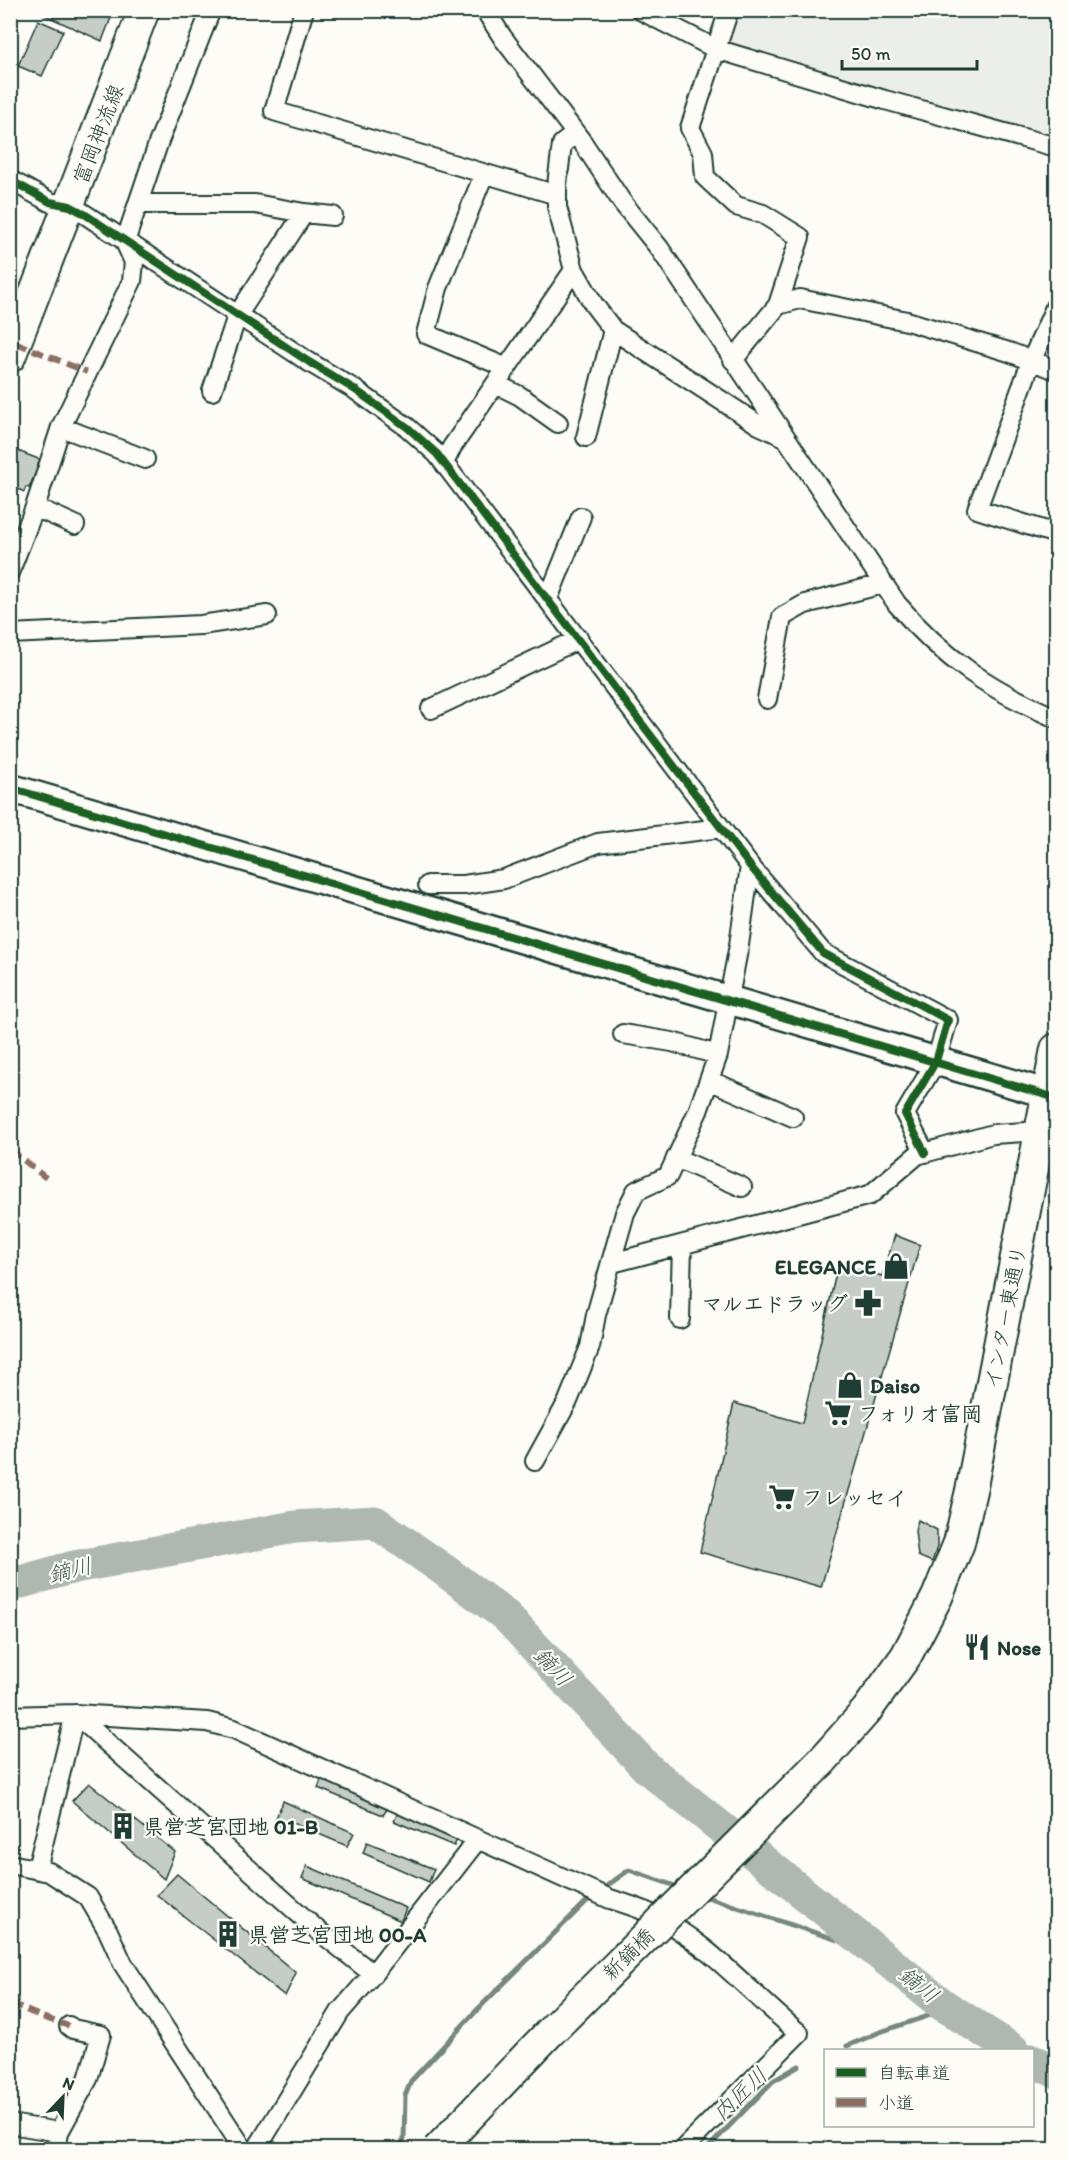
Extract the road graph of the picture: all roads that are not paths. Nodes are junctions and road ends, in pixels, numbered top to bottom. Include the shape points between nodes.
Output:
1 (144, 10) edge
2 (211, 10) edge
3 (304, 10) edge
4 (485, 10) edge
5 (640, 10) edge
6 (729, 10) edge
7 (716, 49) junction
8 (575, 134) junction
9 (1056, 147) edge
10 (484, 174) junction
11 (10, 180) edge
12 (557, 195) junction
13 (139, 204) junction
14 (70, 206) junction
15 (304, 213) junction
16 (333, 216) dead end
17 (125, 242) junction
18 (574, 270) junction
19 (778, 305) junction
20 (1056, 305) edge
21 (237, 316) junction
22 (613, 330) junction
23 (10, 357) edge
24 (733, 360) junction
25 (1031, 362) junction
26 (507, 368) junction
27 (1056, 370) edge
28 (496, 384) junction
29 (212, 390) dead end
30 (558, 423) dead end
31 (61, 427) junction
32 (586, 437) dead end
33 (784, 437) junction
34 (145, 459) dead end
35 (444, 463) junction
36 (35, 507) junction
37 (581, 517) dead end
38 (75, 525) dead end
39 (1056, 534) edge
40 (10, 571) edge
41 (883, 584) junction
42 (548, 598) junction
43 (267, 615) dead end
44 (10, 634) edge
45 (579, 639) junction
46 (767, 699) dead end
47 (431, 709) dead end
48 (1056, 718) edge
49 (10, 788) edge
50 (721, 828) junction
51 (750, 866) junction
52 (428, 885) dead end
53 (729, 1000) junction
54 (623, 1034) dead end
55 (1056, 1048) edge
56 (718, 1055) junction
57 (936, 1061) junction
58 (709, 1080) junction
59 (1052, 1096) edge
60 (793, 1116) dead end
61 (1041, 1131) junction
62 (925, 1153) junction
63 (676, 1158) junction
64 (741, 1187) dead end
65 (682, 1245) junction
66 (612, 1263) junction
67 (680, 1319) dead end
68 (535, 1461) dead end
69 (75, 1714) junction
70 (10, 1716) edge
71 (822, 1761) joint
72 (478, 1839) junction
73 (10, 1864) edge
74 (37, 1869) junction
75 (373, 1974) junction
76 (69, 2026) dead end
77 (10, 2124) edge
78 (58, 2141) edge
79 (244, 2150) edge
80 (256, 2150) edge
81 (437, 2150) edge
82 (682, 2150) edge

1 - 14 main road, 富岡神流線
2 - 13 street via 159,141
3 - 10 street via 274,111
4 - 8 street
5 - 7 street
6 - 7 street
7 - 9 street
7 - 19 street via 690,128 703,153 705,177 736,206 763,214 800,237
8 - 12 street via 562,144
8 - 24 street via 660,249
10 - 12 street
10 - 26 street via 438,288 426,334
11 - 14 street via 50,202
12 - 18 street
13 - 15 street via 255,204
13 - 17 street
14 - 17 street
14 - 23 main road, 富岡神流線
15 - 16 street
15 - 21 street
17 - 21 street
17 - 31 street via 134,262 132,281
18 - 22 street
18 - 26 street
19 - 24 street
19 - 25 street via 800,300 907,321
20 - 25 street
21 - 29 street
21 - 35 street via 354,388 407,428
22 - 32 street
22 - 33 street via 759,425
24 - 33 street
25 - 27 street
25 - 39 street via 977,509
26 - 28 street
28 - 30 street
28 - 35 street
31 - 34 street
31 - 36 street
33 - 41 street
35 - 42 street
36 - 38 street
36 - 40 street
37 - 42 street
41 - 46 street via 805,604 782,617
41 - 48 street via 919,630 968,672 1017,702
42 - 45 street
43 - 44 street via 201,626
45 - 47 street
45 - 50 street
49 - 53 street
50 - 51 street
50 - 52 street via 598,843 504,879
51 - 53 street
51 - 57 street via 823,953 948,1020
53 - 56 street
53 - 57 street
54 - 56 street
55 - 59 main road, インター東通り
56 - 58 street
57 - 59 street
57 - 62 street via 905,1114
58 - 60 street
58 - 63 street
59 - 61 main road, インター東通り
61 - 62 street via 993,1134
61 - 71 main road, インター東通り via 959,1543 937,1597 906,1656 867,1710
62 - 65 street via 917,1155 870,1195
63 - 64 street
63 - 66 street via 668,1176 636,1191
65 - 66 street
65 - 67 street
66 - 68 street via 590,1347 568,1401
69 - 70 street
69 - 72 street via 207,1722 234,1729
69 - 74 street
69 - 75 street via 315,1928
71 - 81 main road, 新鏑橋, bridge via 549,2032
72 - 75 street
72 - 82 street via 610,1899 649,1912 702,1946 799,2033
73 - 74 street
74 - 79 street via 49,1872 88,1897 123,1964
75 - 80 street via 340,2012
76 - 78 street via 101,2035 88,2079
77 - 78 street

